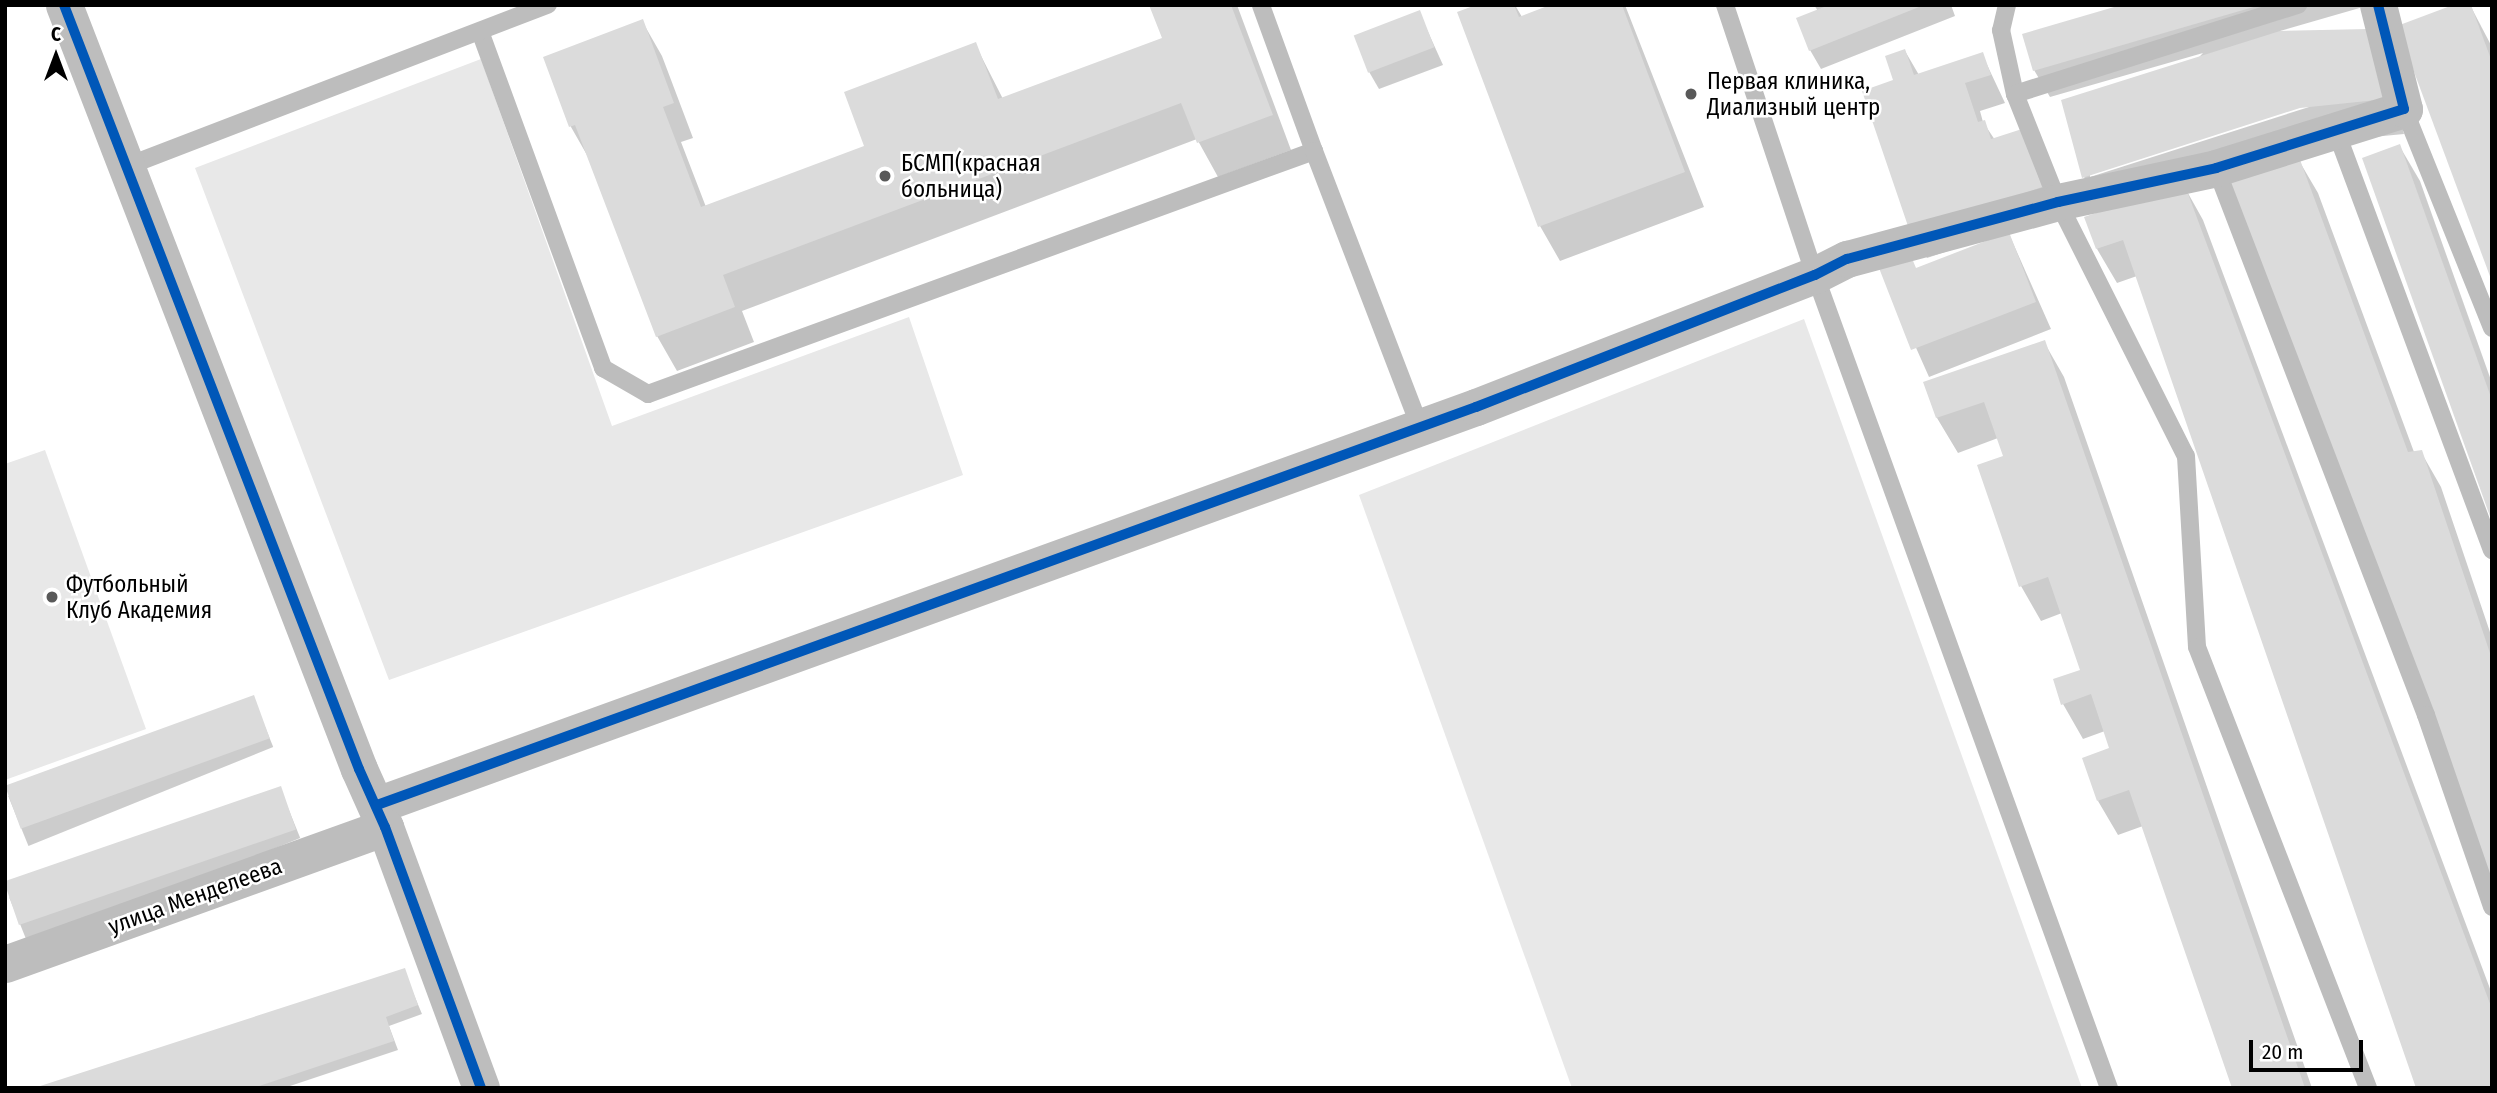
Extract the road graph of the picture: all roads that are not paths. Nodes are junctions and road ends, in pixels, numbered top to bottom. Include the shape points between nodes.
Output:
1 (64, 5) edge
2 (548, 5) edge
3 (1261, 5) edge
4 (1725, 5) edge
5 (2007, 5) edge
6 (2298, 5) edge
7 (2378, 5) edge
8 (530, 8) edge
9 (481, 34) junction
10 (2015, 94) junction
11 (2404, 109) junction
12 (2336, 131) junction
13 (1314, 151) junction
14 (125, 167) junction
15 (2216, 168) junction
16 (2058, 202) junction
17 (1815, 275) junction
18 (2492, 328) edge
19 (1420, 427) junction
20 (2492, 550) edge
21 (381, 816) junction
22 (2492, 907) edge
23 (5, 964) edge
24 (481, 1088) edge
25 (2109, 1088) edge
26 (2368, 1088) edge

1 - 14 street
2 - 8 lane
3 - 13 lane
4 - 17 lane
5 - 10 lane via 2001,30
6 - 10 lane
7 - 11 street
8 - 9 lane
9 - 13 lane via 603,368 648,394
9 - 14 lane
10 - 16 lane
11 - 12 street, улица Менделеева
11 - 18 lane
12 - 15 street, улица Менделеева
12 - 20 lane
13 - 19 lane
14 - 21 street
15 - 16 street, улица Менделеева
15 - 22 lane via 2426,715
16 - 17 street, улица Менделеева via 1847,259
16 - 26 lane via 2186,456 2197,647
17 - 19 street, улица Менделеева
17 - 25 lane
19 - 21 street, улица Менделеева
21 - 23 street, улица Менделеева
21 - 24 street

